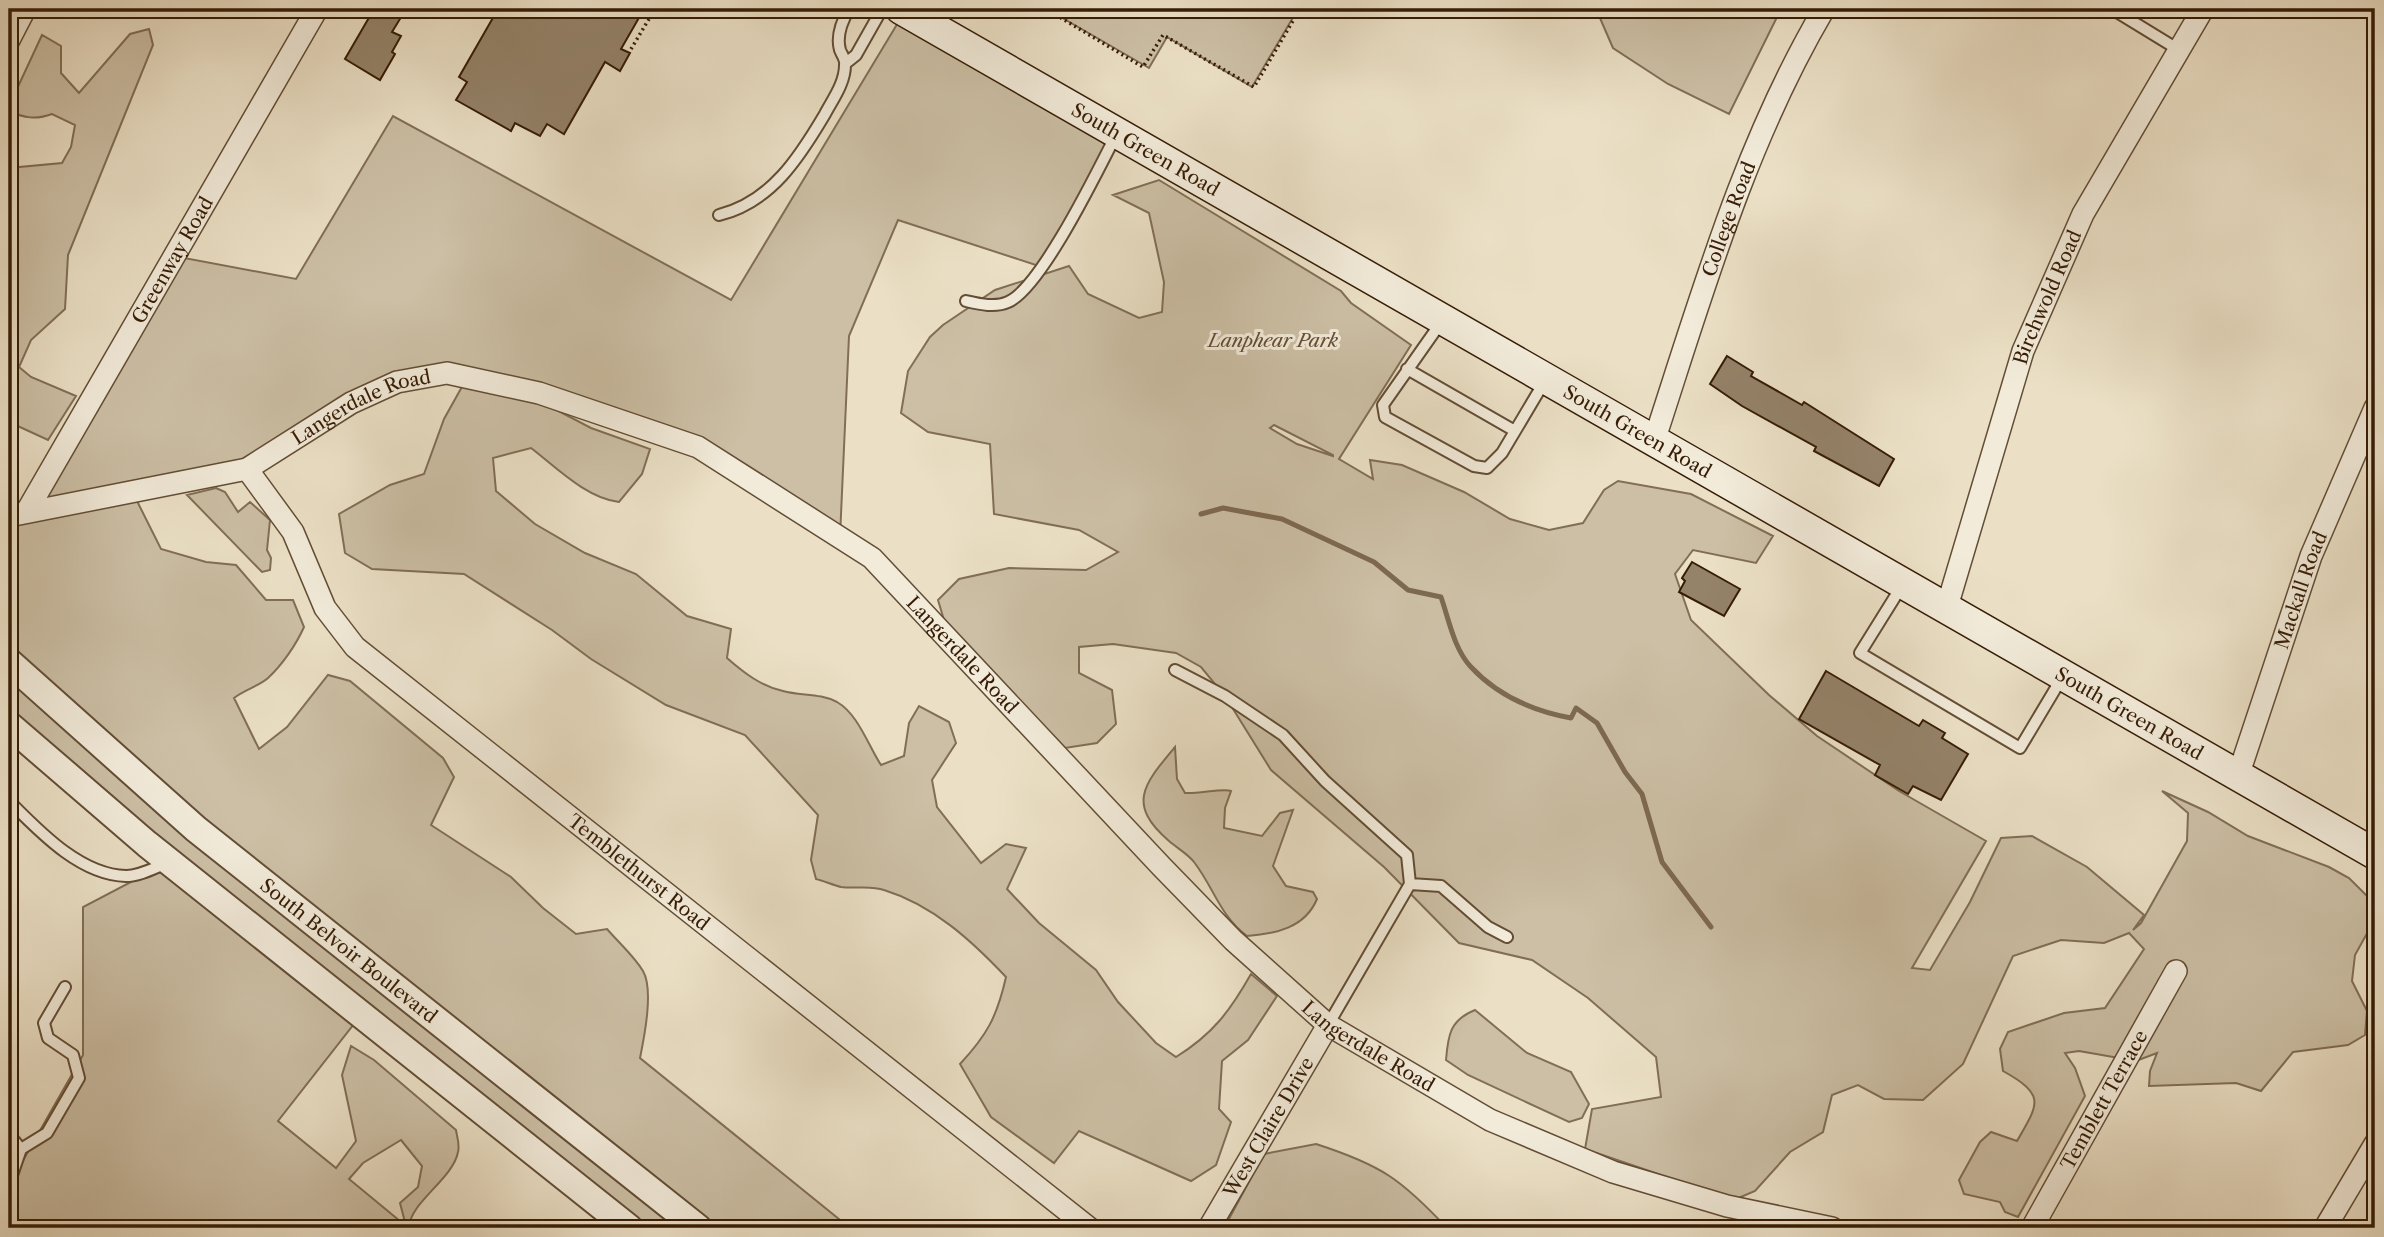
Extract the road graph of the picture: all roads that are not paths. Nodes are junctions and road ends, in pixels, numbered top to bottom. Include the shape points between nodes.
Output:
1 (25, 9) edge
2 (317, 9) edge
3 (849, 9) edge
4 (882, 9) edge
5 (901, 9) edge
6 (1824, 9) edge
7 (2112, 9) edge
8 (2203, 9) edge
9 (10, 34) edge
10 (2179, 50) junction
11 (846, 63) junction
12 (1118, 132) junction
13 (719, 215) dead end
14 (966, 301) dead end
15 (1444, 318) junction
16 (1407, 369) junction
17 (1547, 377) junction
18 (2375, 408) edge
19 (1515, 431) junction
20 (1655, 439) junction
21 (247, 469) junction
22 (18, 514) edge
23 (1903, 584) junction
24 (1946, 610) junction
25 (9, 662) edge
26 (1175, 670) dead end
27 (2063, 676) junction
28 (9, 725) edge
29 (2238, 776) junction
30 (9, 800) edge
31 (2375, 854) edge
32 (169, 862) junction
33 (1410, 884) junction
34 (1507, 937) dead end
35 (2176, 971) dead end
36 (65, 987) dead end
37 (1328, 1025) junction
38 (9, 1134) edge
39 (2375, 1144) edge
40 (20, 1149) junction
41 (9, 1184) edge
42 (629, 1228) edge
43 (698, 1228) edge
44 (1089, 1228) edge
45 (1209, 1228) edge
46 (1832, 1228) edge
47 (2032, 1228) edge
48 (2325, 1228) edge

1 - 9 street
2 - 22 street, Greenway Road
3 - 11 lane via 839,34
4 - 11 lane via 856,55
5 - 12 main road, South Green Road
6 - 20 street, College Road via 1766,120 1726,218
7 - 10 lane
8 - 10 street, Birchwold Road
10 - 24 street, Birchwold Road via 2083,214 2023,351
11 - 13 lane via 840,88 798,161 741,209
12 - 14 lane via 1036,277 1009,302 985,305
12 - 15 main road, South Green Road
15 - 16 lane
15 - 17 main road, South Green Road
16 - 19 lane
16 - 19 lane via 1383,405 1385,417 1400,427 1474,466 1487,468
17 - 19 lane
17 - 20 main road, South Green Road
18 - 29 street, Mackall Road via 2311,556
20 - 23 main road, South Green Road
21 - 22 street, Langerdale Road
21 - 37 street, Langerdale Road via 351,403 397,382 447,373 539,393 698,446 872,558 1179,885
21 - 44 street, Temblethurst Road via 293,532 325,608 355,647
23 - 24 main road, South Green Road
23 - 27 lane via 1860,653 2020,748
24 - 27 main road, South Green Road
25 - 43 street, South Belvoir Boulevard via 196,829
26 - 33 lane via 1225,696 1283,735 1325,781 1407,855
27 - 29 main road, South Green Road
28 - 32 street
29 - 31 main road, South Green Road
30 - 32 lane via 61,848 105,873 128,876
32 - 42 street
33 - 34 lane via 1441,886 1488,927
33 - 37 lane
35 - 47 street, Temblett Terrace
36 - 40 lane via 44,1023 48,1038 73,1055 79,1078 47,1133
37 - 45 street, West Claire Drive
37 - 46 street, Langerdale Road via 1490,1121 1613,1172 1727,1206
38 - 40 lane
39 - 48 street
40 - 41 lane

